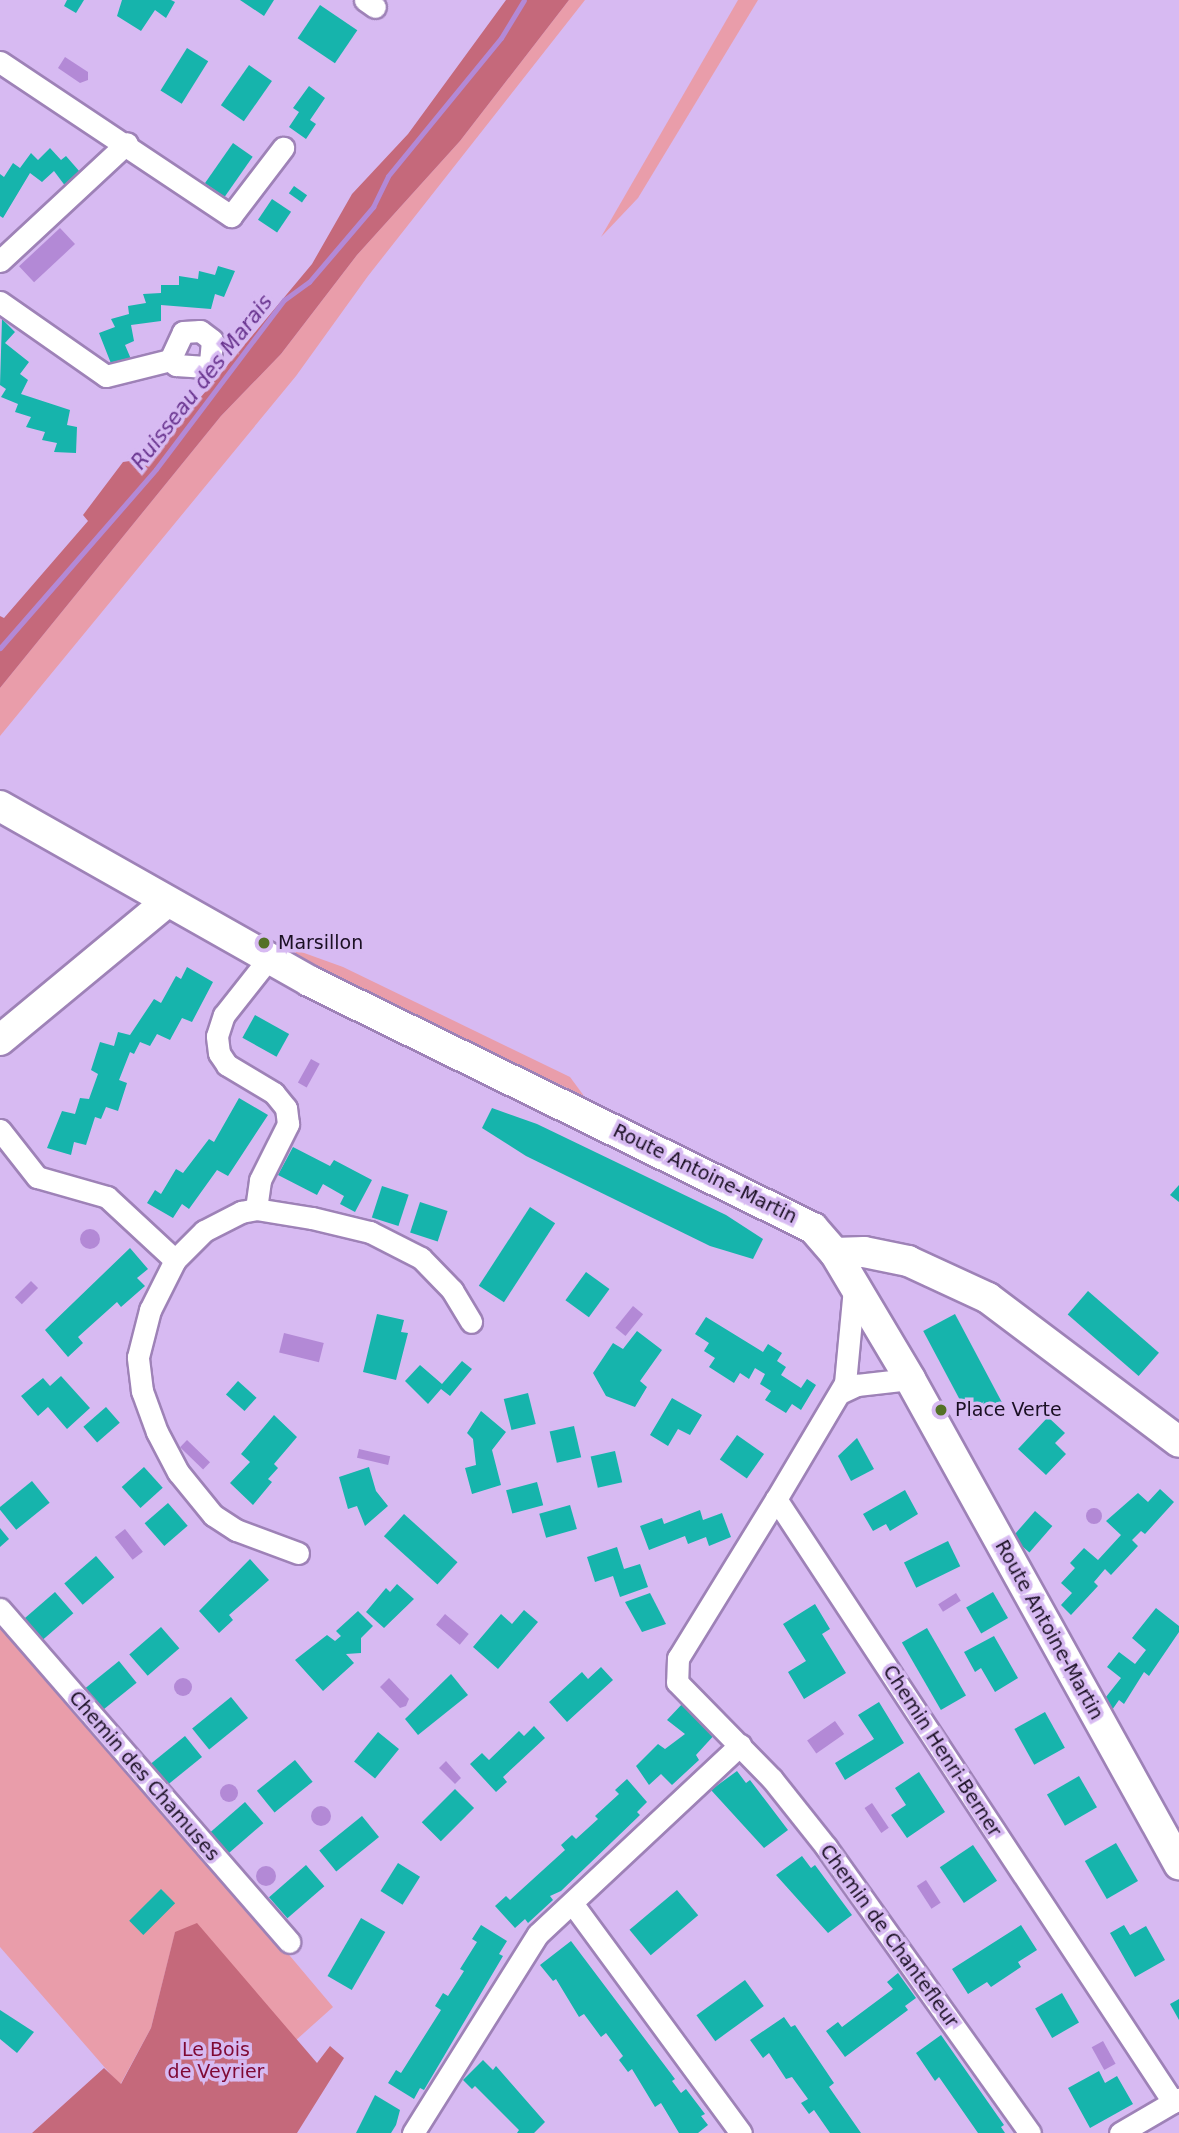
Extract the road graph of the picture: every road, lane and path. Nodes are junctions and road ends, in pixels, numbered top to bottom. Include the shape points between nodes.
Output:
1 (0, 62) edge
2 (127, 143) junction
3 (283, 148) dead end
4 (0, 261) edge
5 (0, 302) edge
6 (170, 360) dead end
7 (0, 806) edge
8 (167, 902) junction
9 (269, 958) junction
10 (0, 1040) edge
11 (0, 1130) edge
12 (256, 1209) junction
13 (835, 1253) junction
14 (175, 1260) junction
15 (854, 1285) junction
16 (471, 1322) dead end
17 (910, 1379) junction
18 (842, 1392) junction
19 (1179, 1442) edge
20 (776, 1499) junction
21 (298, 1553) dead end
22 (0, 1609) edge
23 (740, 1745) junction
24 (1179, 1864) edge
25 (572, 1903) junction
26 (289, 1942) dead end
27 (1176, 2100) edge
28 (731, 2130) edge
29 (413, 2133) edge
30 (1030, 2133) edge
31 (1120, 2133) edge

1 - 2 street
2 - 3 street via 231,216
2 - 4 street
5 - 6 street via 106,376
7 - 8 street, Route Antoine-Martin
8 - 9 street, Route Antoine-Martin
8 - 10 street
9 - 12 street via 224,1015 218,1036 219,1054 227,1065 274,1093 288,1116 285,1132 260,1180
9 - 13 street, Route Antoine-Martin via 791,1215 813,1228
11 - 14 street via 37,1177 107,1197
12 - 14 street via 222,1219
12 - 16 street via 370,1232 404,1248 436,1271
13 - 15 street, Route Antoine-Martin
13 - 19 street via 864,1252 908,1261 988,1298
14 - 21 street via 150,1310 138,1357 142,1391 157,1432 178,1472 213,1515 236,1530
15 - 17 street, Route Antoine-Martin
15 - 18 street
17 - 18 street via 857,1385
17 - 24 street, Route Antoine-Martin
18 - 20 street
20 - 23 street, Chemin de Chantefleur via 675,1669 683,1690
20 - 27 street, Chemin Henri-Berner
22 - 26 street, Chemin des Chamuses
23 - 25 street
23 - 30 street, Chemin de Chantefleur via 826,1847
25 - 28 street
25 - 29 street via 527,1948
27 - 31 street

